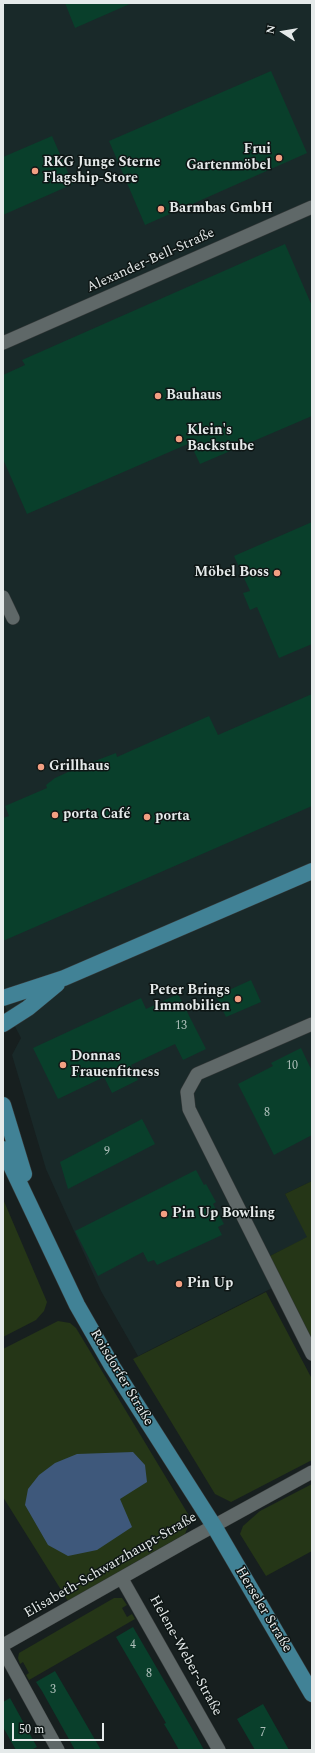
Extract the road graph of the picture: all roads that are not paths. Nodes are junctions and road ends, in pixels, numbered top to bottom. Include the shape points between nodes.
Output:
1 (312, 207) edge
2 (3, 343) edge
3 (3, 597) edge
4 (13, 618) dead end
5 (312, 871) edge
6 (64, 978) junction
7 (3, 998) edge
8 (3, 1024) edge
9 (312, 1024) edge
10 (3, 1105) edge
11 (3, 1149) edge
12 (39, 1224) junction
13 (312, 1354) edge
14 (312, 1472) edge
15 (214, 1526) junction
16 (122, 1579) junction
17 (3, 1645) edge
18 (3, 1650) edge
19 (312, 1694) edge
20 (58, 1750) edge
21 (219, 1750) edge

1 - 2 street, Alexander-Bell-Straße
3 - 4 street
5 - 6 main road
6 - 7 main road
6 - 8 main road via 28,1008
9 - 13 street via 197,1074 187,1092 189,1109
10 - 12 main road, Roisdorfer Straße
11 - 12 main road, Roisdorfer Straße
12 - 15 main road, Roisdorfer Straße via 77,1305 112,1366
14 - 15 street, Elisabeth-Schwarzhaupt-Straße
15 - 16 street, Elisabeth-Schwarzhaupt-Straße
15 - 19 main road, Herseler Straße
16 - 17 street, Elisabeth-Schwarzhaupt-Straße
16 - 21 street, Helene-Weber-Straße
18 - 20 street

